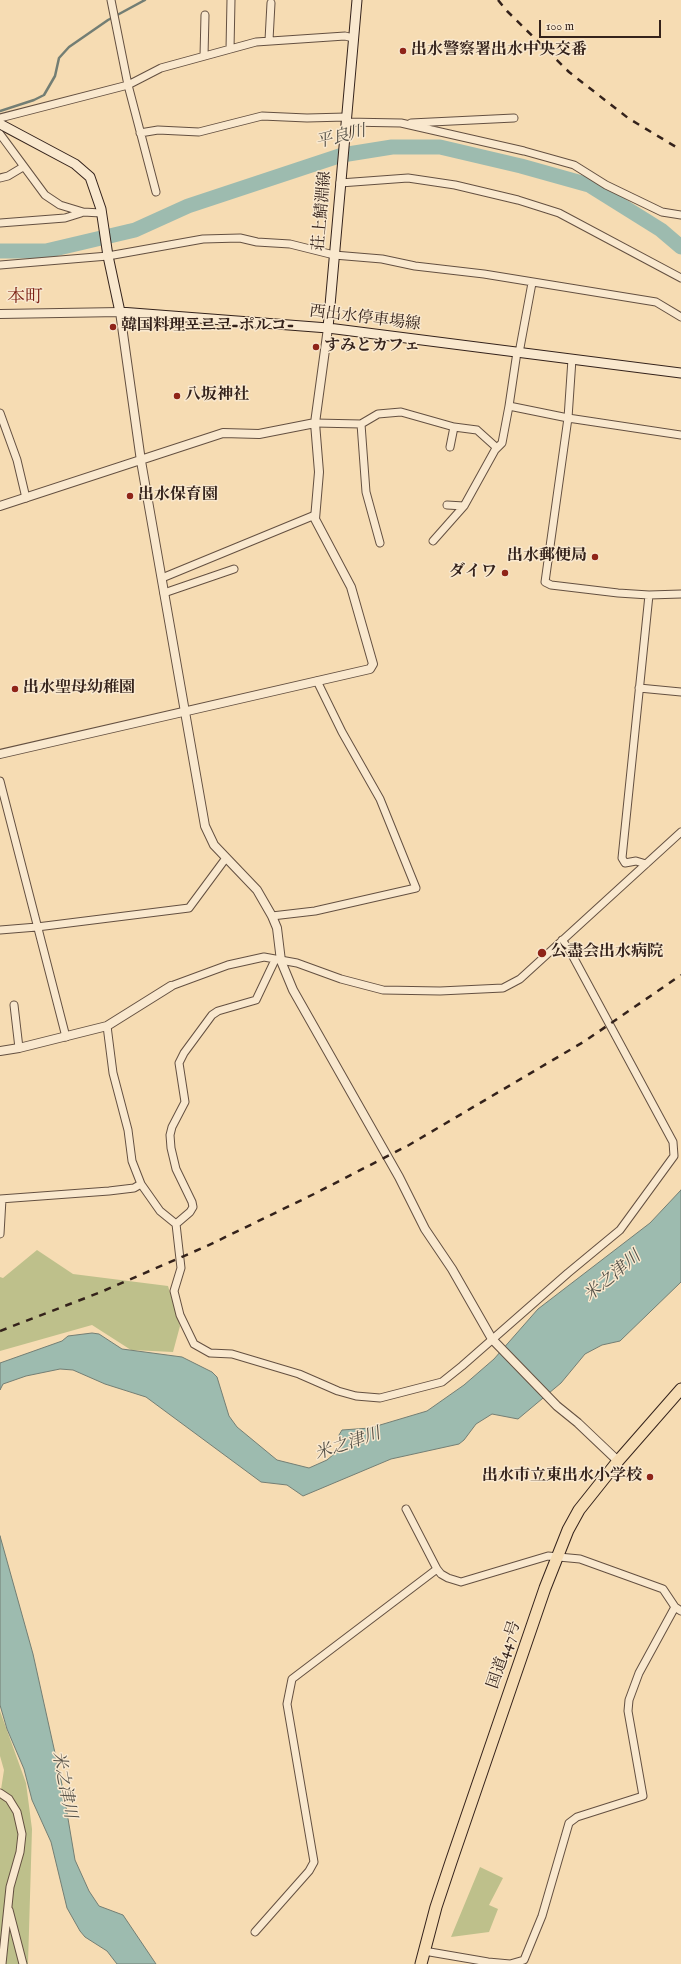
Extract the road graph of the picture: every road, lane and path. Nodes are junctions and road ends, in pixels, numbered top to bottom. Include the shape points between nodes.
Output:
1 (111, 0) edge
2 (231, 0) edge
3 (357, 0) edge
4 (271, 3) dead end
5 (205, 15) dead end
6 (353, 38) junction
7 (269, 40) junction
8 (230, 49) junction
9 (204, 56) junction
10 (128, 85) junction
11 (0, 118) edge
12 (514, 118) dead end
13 (346, 120) junction
14 (401, 123) junction
15 (0, 124) edge
16 (140, 133) junction
17 (0, 134) edge
18 (23, 167) junction
19 (0, 178) edge
20 (340, 183) junction
21 (156, 192) dead end
22 (83, 212) junction
23 (101, 213) junction
24 (681, 215) edge
25 (0, 223) edge
26 (108, 256) junction
27 (334, 256) junction
28 (0, 265) edge
29 (681, 278) edge
30 (532, 283) junction
31 (120, 312) junction
32 (0, 314) edge
33 (681, 318) edge
34 (328, 328) junction
35 (518, 352) junction
36 (572, 359) junction
37 (681, 373) edge
38 (509, 406) junction
39 (0, 413) edge
40 (568, 418) junction
41 (315, 423) junction
42 (361, 424) junction
43 (454, 427) junction
44 (681, 435) edge
45 (450, 447) dead end
46 (497, 448) junction
47 (141, 461) junction
48 (26, 498) junction
49 (447, 505) dead end
50 (0, 506) edge
51 (464, 506) junction
52 (315, 515) junction
53 (434, 541) dead end
54 (380, 543) dead end
55 (234, 569) dead end
56 (162, 578) junction
57 (164, 592) junction
58 (681, 594) edge
59 (649, 595) junction
60 (317, 681) junction
61 (639, 688) junction
62 (681, 692) edge
63 (185, 712) junction
64 (0, 754) edge
65 (0, 781) edge
66 (681, 832) edge
67 (226, 858) junction
68 (646, 864) junction
69 (272, 916) junction
70 (37, 927) junction
71 (0, 930) edge
72 (562, 940) junction
73 (278, 960) junction
74 (171, 986) joint
75 (14, 1005) dead end
76 (107, 1026) junction
77 (66, 1037) junction
78 (19, 1048) junction
79 (0, 1051) edge
80 (141, 1184) junction
81 (1, 1199) edge
82 (176, 1224) junction
83 (0, 1234) edge
84 (492, 1339) junction
85 (681, 1389) edge
86 (618, 1461) junction
87 (406, 1509) dead end
88 (556, 1557) junction
89 (437, 1569) junction
90 (678, 1609) edge
91 (0, 1793) edge
92 (8, 1906) junction
93 (255, 1932) dead end
94 (424, 1951) junction
95 (2, 1964) edge
96 (23, 1964) edge
97 (421, 1964) edge

1 - 10 street
2 - 8 street
3 - 6 main road, 荘上鯖淵線
4 - 7 street
5 - 9 street
6 - 7 street via 345,36
6 - 13 main road, 荘上鯖淵線
7 - 8 street
8 - 9 street
9 - 10 street via 161,68
10 - 11 street
10 - 16 street
12 - 14 street
13 - 14 street
13 - 16 street via 262,116 198,132 158,130
13 - 20 main road, 荘上鯖淵線
14 - 24 street via 574,165 606,185 662,212
15 - 23 main road via 75,164 90,177
16 - 21 street
17 - 18 street
18 - 19 street
18 - 22 street via 45,195 60,205
20 - 27 main road, 荘上鯖淵線
20 - 29 street via 408,178 455,185 518,200 559,213
22 - 23 street
22 - 25 street via 65,218
23 - 26 main road
26 - 27 street via 184,242 240,238 290,244
26 - 28 street
26 - 31 main road
27 - 30 street via 382,259
27 - 34 main road, 荘上鯖淵線
30 - 33 street via 656,302
30 - 35 street
31 - 32 street
31 - 34 main road, 西出水停車場線
31 - 47 street
34 - 35 main road, 西出水停車場線
34 - 41 street
35 - 36 main road, 西出水停車場線
35 - 38 street
36 - 37 main road, 西出水停車場線
36 - 40 street
38 - 40 street
38 - 46 street via 502,443
39 - 48 street via 17,460
40 - 44 street
40 - 59 street via 545,582 551,586
41 - 42 street
41 - 47 street via 259,434 223,433
41 - 52 street via 319,472
42 - 43 street via 378,414 401,412
42 - 54 street via 366,492
43 - 45 street
43 - 46 street via 477,430
46 - 51 street
47 - 48 street
47 - 56 street
48 - 50 street
49 - 51 street
51 - 53 street
52 - 56 street
52 - 60 street via 351,587 373,664 370,669
55 - 57 street
56 - 57 street
57 - 63 street
58 - 59 street
59 - 61 street
60 - 63 street
60 - 69 street via 380,799 416,888 315,911
61 - 62 street
61 - 68 street via 622,858 625,863 636,861
63 - 64 street
63 - 67 street via 205,826 214,845
65 - 70 street
66 - 68 street
67 - 69 street via 257,890
67 - 70 street via 189,908
68 - 72 street
69 - 73 street via 277,928
70 - 71 street
70 - 77 street
72 - 73 street via 520,979 503,988 493,989 383,990 341,979 297,963
72 - 84 street via 673,1142 674,1156 620,1230
73 - 74 street via 264,957 228,965
73 - 82 street via 256,1000 212,1015 179,1063 185,1102 172,1127 171,1148 176,1168 193,1207
73 - 84 street via 399,1177 425,1230 452,1269
74 - 76 street
75 - 78 street
76 - 77 street
76 - 80 street via 113,1073 128,1130 132,1161
77 - 78 street
78 - 79 street
80 - 81 street via 134,1188 109,1191
80 - 82 street via 160,1211
81 - 83 street
82 - 84 street via 181,1268 174,1291 194,1344 210,1353 232,1354 299,1374 338,1391 380,1398 442,1382
84 - 86 street via 557,1406 578,1422
85 - 86 highway, 国道447号
86 - 88 highway, 国道447号 via 579,1510
87 - 89 street
88 - 89 street via 548,1556 461,1582 441,1574
88 - 90 street via 580,1559 663,1589
88 - 94 highway, 国道447号 via 450,1862
89 - 93 street via 292,1679 287,1704 314,1862
90 - 94 street via 642,1666 629,1700 628,1711 643,1796 577,1817 569,1823 542,1916 524,1960 510,1964
91 - 92 street via 9,1799 17,1812 22,1834
92 - 95 street
92 - 96 street
94 - 97 highway, 国道447号

